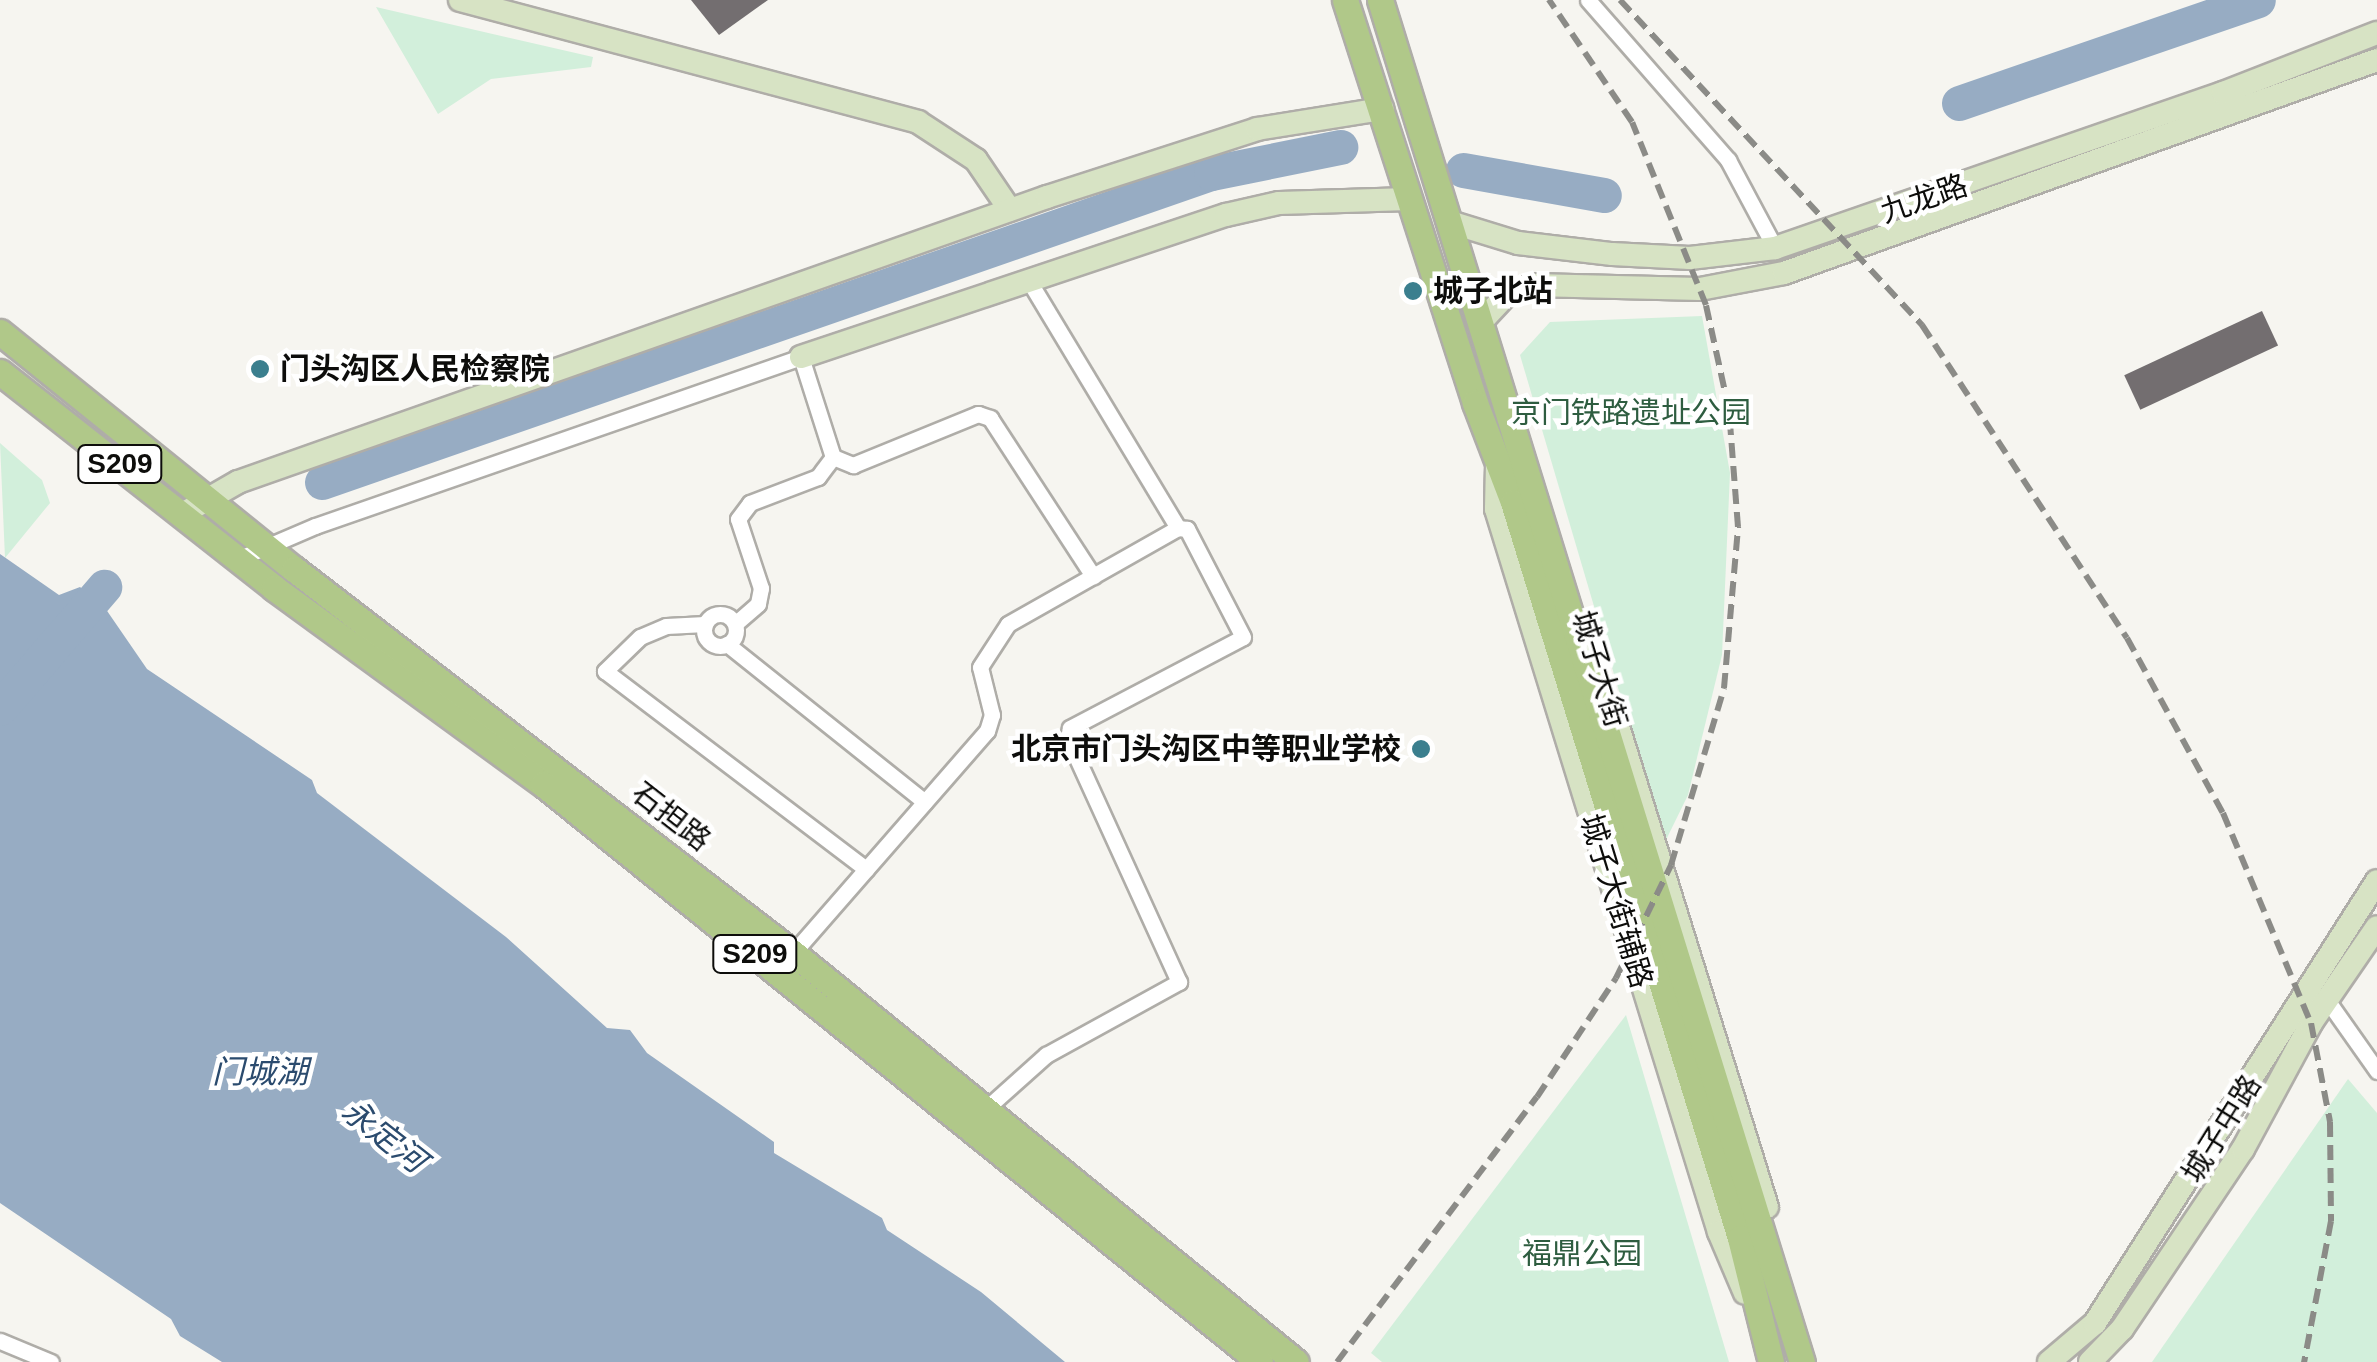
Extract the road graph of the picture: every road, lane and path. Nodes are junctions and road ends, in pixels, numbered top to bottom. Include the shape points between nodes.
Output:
1 (460, 0) edge
2 (1345, 0) edge
3 (1380, 0) edge
4 (1588, 0) edge
5 (506, 5) edge
6 (2377, 32) edge
7 (2377, 60) edge
8 (1382, 108) junction
9 (1409, 199) junction
10 (1010, 210) junction
11 (1453, 223) junction
12 (1775, 248) junction
13 (1028, 279) junction
14 (1480, 323) junction
15 (0, 332) edge
16 (800, 358) junction
17 (0, 372) edge
18 (833, 458) junction
19 (1507, 458) junction
20 (209, 496) junction
21 (184, 514) junction
22 (1178, 528) junction
23 (267, 547) junction
24 (238, 559) junction
25 (1093, 576) junction
26 (706, 624) junction
27 (735, 624) junction
28 (727, 644) junction
29 (925, 802) junction
30 (866, 870) junction
31 (2377, 881) edge
32 (2377, 926) edge
33 (793, 953) junction
34 (2327, 1000) junction
35 (2377, 1071) edge
36 (978, 1118) junction
37 (0, 1341) edge
38 (52, 1362) edge
39 (1260, 1362) edge
40 (1296, 1362) edge
41 (1772, 1362) edge
42 (1802, 1362) edge
43 (2049, 1362) edge
44 (2090, 1362) edge

1 - 5 main road
2 - 8 main road, 城子大街
3 - 11 main road, 城子大街
4 - 12 street via 1728,160
5 - 10 main road via 918,122 976,160
6 - 12 main road, 九龙路 via 2223,93
7 - 14 main road, 九龙路 via 1784,273 1700,288 1533,284 1506,295
8 - 9 main road, 城子大街
8 - 10 main road via 1257,129
9 - 13 main road via 1279,203
9 - 19 main road, 城子大街
10 - 20 main road
11 - 12 main road, 九龙路 via 1518,244 1612,254 1690,258
11 - 14 main road, 城子大街
13 - 16 main road
13 - 22 street
14 - 19 main road, 城子大街
15 - 20 main road, 石担路 / S209
16 - 18 street
16 - 23 street
17 - 21 main road, 石担路 / S209
18 - 25 street via 853,465 978,414 990,418
18 - 27 street via 818,477 750,503 738,519 760,588 758,604
19 - 41 main road, 城子大街
19 - 42 main road, 城子大街
20 - 21 main road
20 - 23 main road, 石担路 / S209
21 - 24 main road, 石担路 / S209
22 - 25 street
22 - 36 street via 1187,529 1243,637 1070,728 1068,738 1179,982 1046,1055
23 - 24 street
23 - 33 main road, 石担路 / S209
24 - 36 main road, 石担路 / S209
25 - 29 street via 1008,624 988,649 980,667 992,715 987,730
26 - 27 street via 722,614
26 - 28 street via 708,640
26 - 30 street via 666,626 640,637 605,671
27 - 28 street
28 - 29 street
29 - 30 street
30 - 33 street
31 - 43 main road, 城子中路 via 2095,1323
32 - 34 main road, 城子中路
33 - 36 main road, 石担路 / S209
34 - 35 street
34 - 44 main road, 城子中路 via 2243,1148 2122,1329
36 - 39 main road, 石担路 / S209
36 - 40 main road, 石担路 / S209
37 - 38 street

